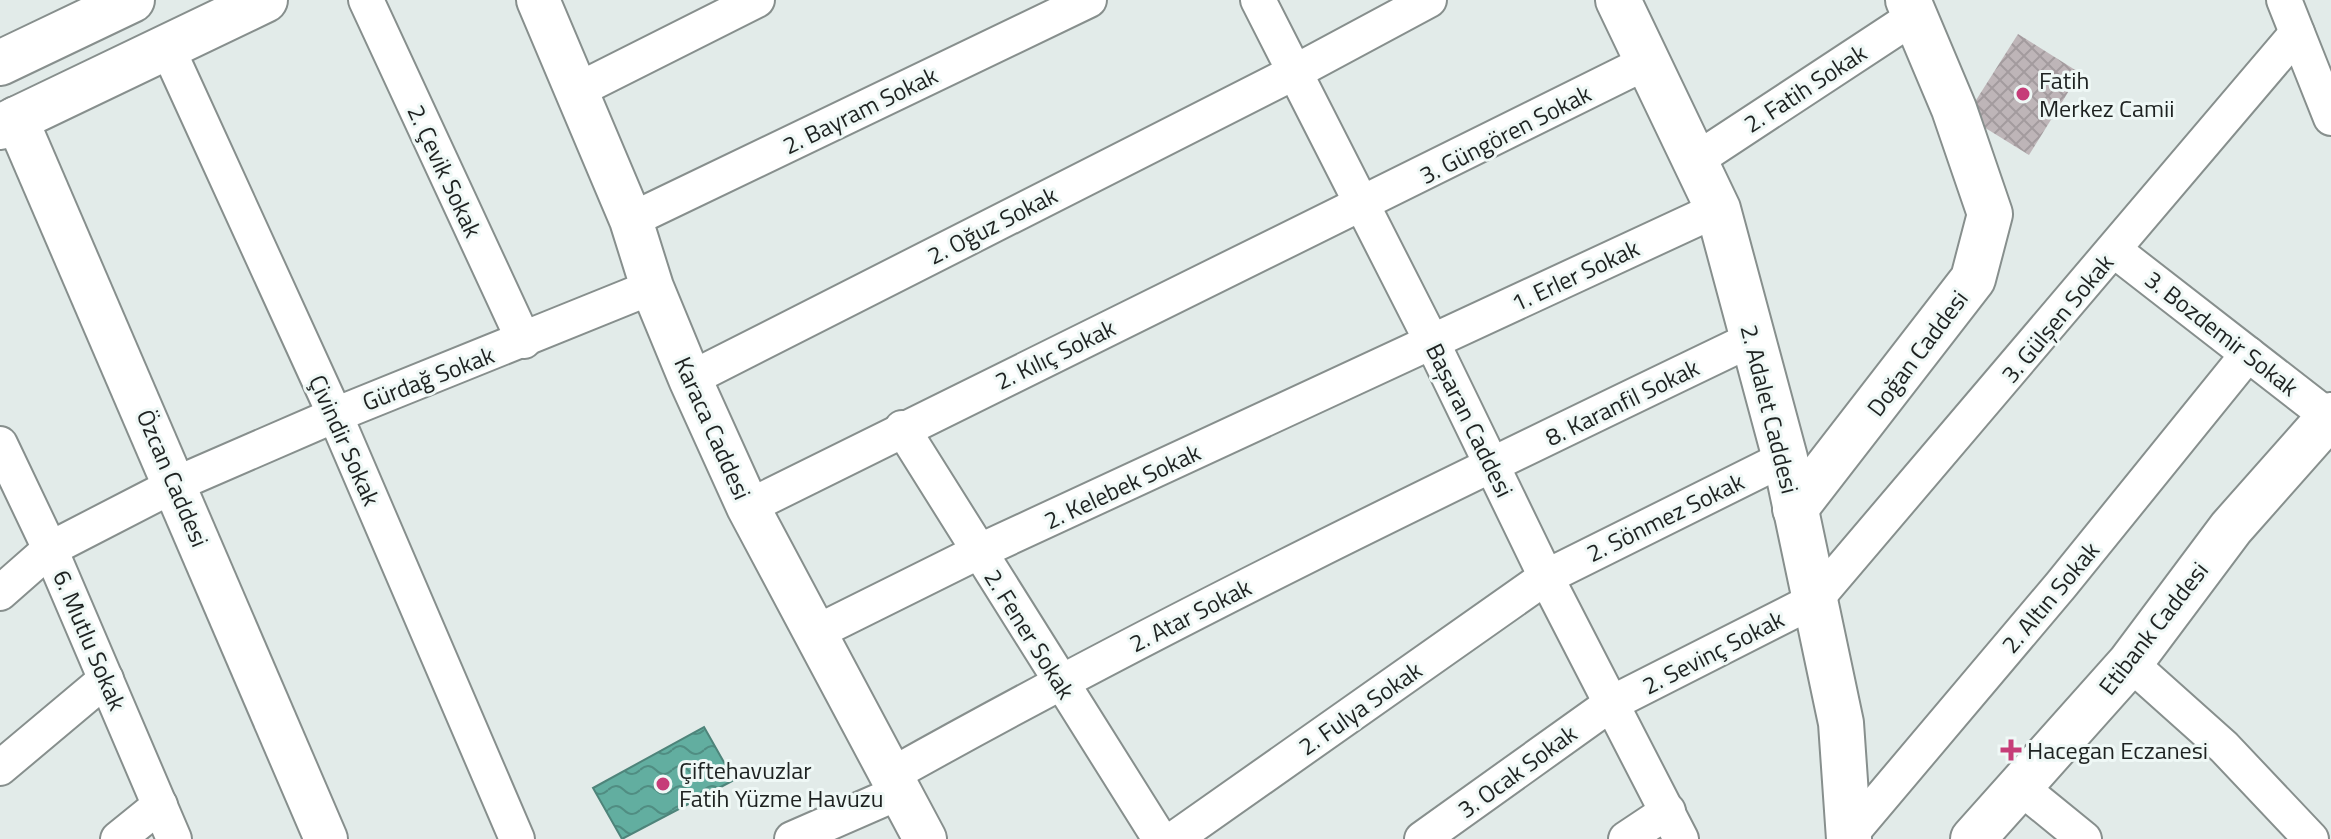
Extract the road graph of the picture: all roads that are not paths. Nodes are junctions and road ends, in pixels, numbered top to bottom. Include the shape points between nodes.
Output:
1 (132, 0) edge
2 (265, 0) edge
3 (366, 0) edge
4 (538, 0) edge
5 (757, 0) edge
6 (1089, 0) edge
7 (1258, 0) edge
8 (1429, 0) edge
9 (1618, 0) edge
10 (2284, 0) edge
11 (1911, 8) edge
12 (2297, 33) junction
13 (166, 45) junction
14 (1647, 62) junction
15 (0, 63) edge
16 (1295, 72) junction
17 (578, 90) junction
18 (2331, 118) edge
19 (8, 122) edge
20 (1696, 160) junction
21 (1362, 205) junction
22 (1718, 209) junction
23 (631, 220) junction
24 (2114, 250) junction
25 (652, 287) junction
26 (1752, 339) junction
27 (524, 341) junction
28 (1432, 342) junction
29 (2248, 354) junction
30 (690, 379) junction
31 (335, 415) junction
32 (2327, 427) edge
33 (902, 428) junction
34 (0, 444) edge
35 (1785, 458) junction
36 (1492, 464) junction
37 (176, 484) junction
38 (748, 507) junction
39 (1795, 509) junction
40 (50, 549) junction
41 (978, 552) junction
42 (1546, 577) junction
43 (0, 593) edge
44 (1815, 600) junction
45 (813, 634) junction
46 (2130, 663) junction
47 (106, 679) junction
48 (1059, 681) junction
49 (1612, 703) junction
50 (0, 768) edge
51 (898, 783) junction
52 (2019, 786) junction
53 (160, 805) junction
54 (1674, 825) edge
55 (505, 835) edge
56 (1849, 838) edge
57 (118, 839) edge
58 (174, 839) edge
59 (326, 839) edge
60 (792, 839) edge
61 (925, 839) edge
62 (1160, 839) edge
63 (1174, 839) edge
64 (1422, 839) edge
65 (1626, 839) edge
66 (1973, 839) edge
67 (2084, 839) edge
68 (2311, 839) edge

1 - 15 main road
2 - 13 main road
3 - 27 street, 2. Çevik Sokak
4 - 17 street, Karaca Caddesi
5 - 17 street
6 - 23 street, 2. Bayram Sokak
7 - 16 street, Başaran Caddesi
8 - 16 street, 2. Oğuz Sokak
9 - 14 main road, 2. Adalet Caddesi
10 - 12 street
11 - 20 street, 2. Fatih Sokak
11 - 39 main road, Doğan Caddesi via 1990,214 1973,279
12 - 18 street
12 - 24 street, 3. Gülşen Sokak
13 - 19 main road
13 - 31 street, Çivindir Sokak
14 - 20 main road, 2. Adalet Caddesi
14 - 21 street, 3. Güngören Sokak
16 - 21 street, Başaran Caddesi
16 - 30 street, 2. Oğuz Sokak
17 - 23 street, Karaca Caddesi
19 - 37 street, Özcan Caddesi
20 - 22 main road, 2. Adalet Caddesi
21 - 28 street, Başaran Caddesi
21 - 33 street, 2. Kılıç Sokak
22 - 26 main road, 2. Adalet Caddesi
22 - 28 street, 1. Erler Sokak
23 - 25 street, Karaca Caddesi
24 - 29 street, 3. Bozdemir Sokak
24 - 44 street, 3. Gülşen Sokak
25 - 27 street, Gürdağ Sokak
25 - 30 street, Karaca Caddesi
26 - 35 main road, 2. Adalet Caddesi
26 - 36 street, 8. Karanfil Sokak
27 - 31 street, Gürdağ Sokak
28 - 36 street, Başaran Caddesi
28 - 41 street, 2. Kelebek Sokak
29 - 32 street, 3. Bozdemir Sokak
29 - 56 street, 2. Altın Sokak
30 - 38 street, Karaca Caddesi
31 - 37 street, Gürdağ Sokak
31 - 55 street, Çivindir Sokak
32 - 46 main road, Etibank Caddesi via 2231,528
33 - 38 street, 2. Kılıç Sokak
33 - 41 street, 2. Fener Sokak
34 - 40 street, 6. Mutlu Sokak
35 - 39 main road, 2. Adalet Caddesi
35 - 42 street, 2. Sönmez Sokak
36 - 42 street, Başaran Caddesi
36 - 48 street, 2. Atar Sokak
37 - 40 street, Gürdağ Sokak
37 - 59 street, Özcan Caddesi
38 - 45 street, Karaca Caddesi
39 - 44 main road, 2. Adalet Caddesi
40 - 43 street, Gürdağ Sokak
40 - 47 street, 6. Mutlu Sokak
41 - 45 street, 2. Kelebek Sokak
41 - 48 street, 2. Fener Sokak
42 - 49 street, Başaran Caddesi
42 - 63 street, 2. Fulya Sokak
44 - 49 street, 2. Sevinç Sokak
44 - 56 main road, 2. Adalet Caddesi via 1841,723
45 - 51 street, Karaca Caddesi
46 - 52 main road, Etibank Caddesi
46 - 68 street via 2224,747
47 - 50 street
47 - 53 street, 6. Mutlu Sokak
48 - 51 street, 2. Atar Sokak
48 - 62 street, 2. Fener Sokak
49 - 54 street, Başaran Caddesi
49 - 64 street, 3. Ocak Sokak
51 - 60 street, 2. Atar Sokak
51 - 61 street, Karaca Caddesi
52 - 66 main road, Etibank Caddesi
52 - 67 street
53 - 57 street
53 - 58 street, 6. Mutlu Sokak
54 - 65 street

